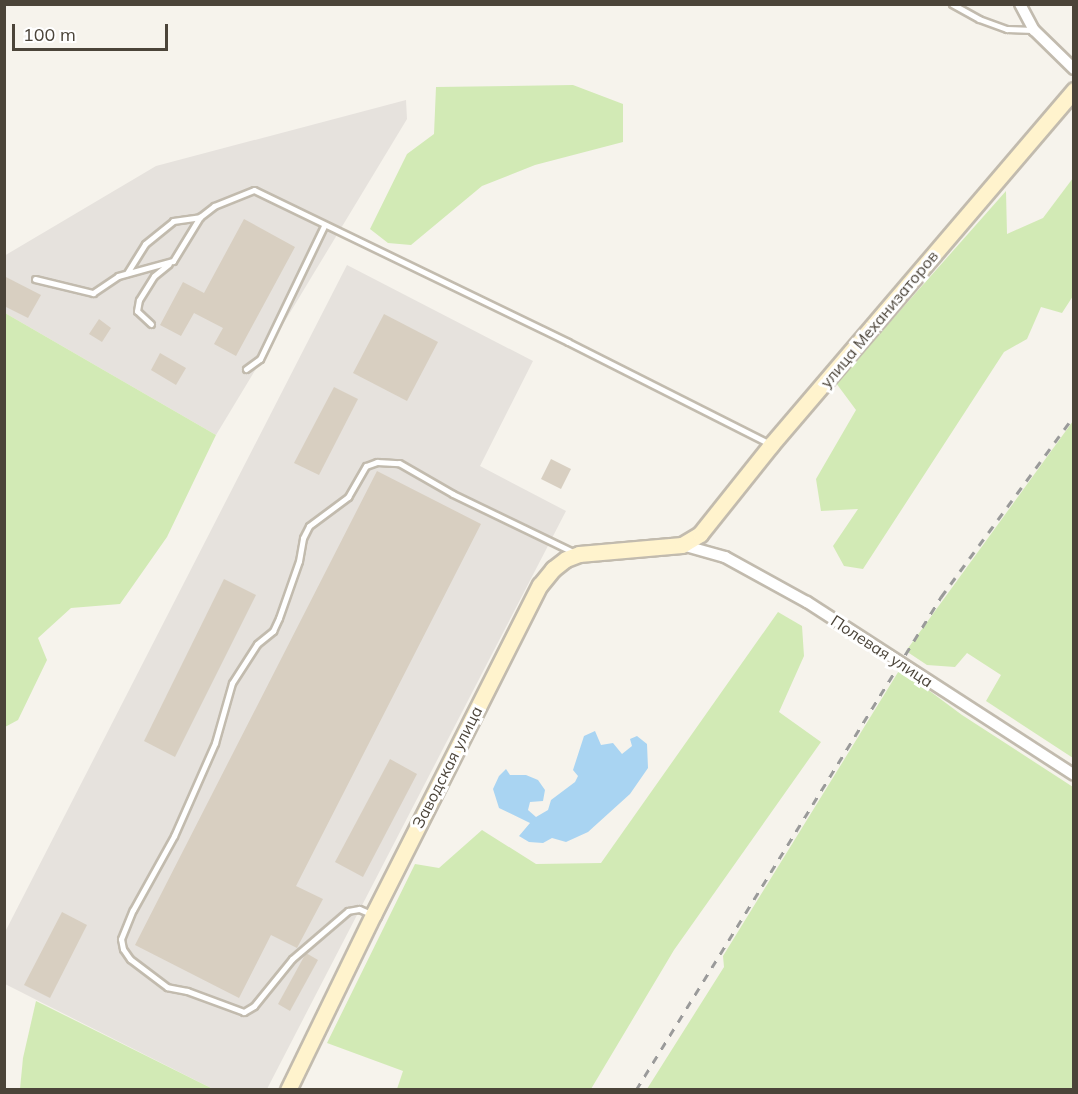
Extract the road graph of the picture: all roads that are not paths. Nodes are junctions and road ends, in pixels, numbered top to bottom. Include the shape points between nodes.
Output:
1 (952, 4) edge
2 (1020, 4) edge
3 (1034, 30) junction
4 (1074, 69) edge
5 (1074, 90) edge
6 (200, 217) junction
7 (324, 226) junction
8 (173, 261) junction
9 (126, 273) junction
10 (35, 279) dead end
11 (151, 324) dead end
12 (246, 369) dead end
13 (771, 445) junction
14 (682, 545) junction
15 (579, 554) junction
16 (1074, 775) edge
17 (373, 915) junction
18 (288, 1089) edge

1 - 3 lane via 1007,29
2 - 3 street
3 - 4 street
5 - 13 street, улица Механизаторов
6 - 7 lane via 214,206 254,190
6 - 8 lane
6 - 9 lane via 172,221 145,244
7 - 12 lane via 260,359
7 - 13 lane via 568,342
8 - 9 lane
8 - 11 lane via 154,276 139,300 137,311
9 - 10 lane via 93,293
13 - 14 street, улица Механизаторов via 700,534
14 - 15 street, Заводская улица
14 - 16 street, Полевая улица via 725,557 807,602
15 - 17 street, Заводская улица via 553,569 528,606
15 - 17 lane via 453,494 399,463 366,466 348,497 309,526 279,618 232,683 215,744 174,836 121,939 130,959 167,987 244,1012 254,1006 292,959 348,911 359,909
17 - 18 street, Заводская улица

